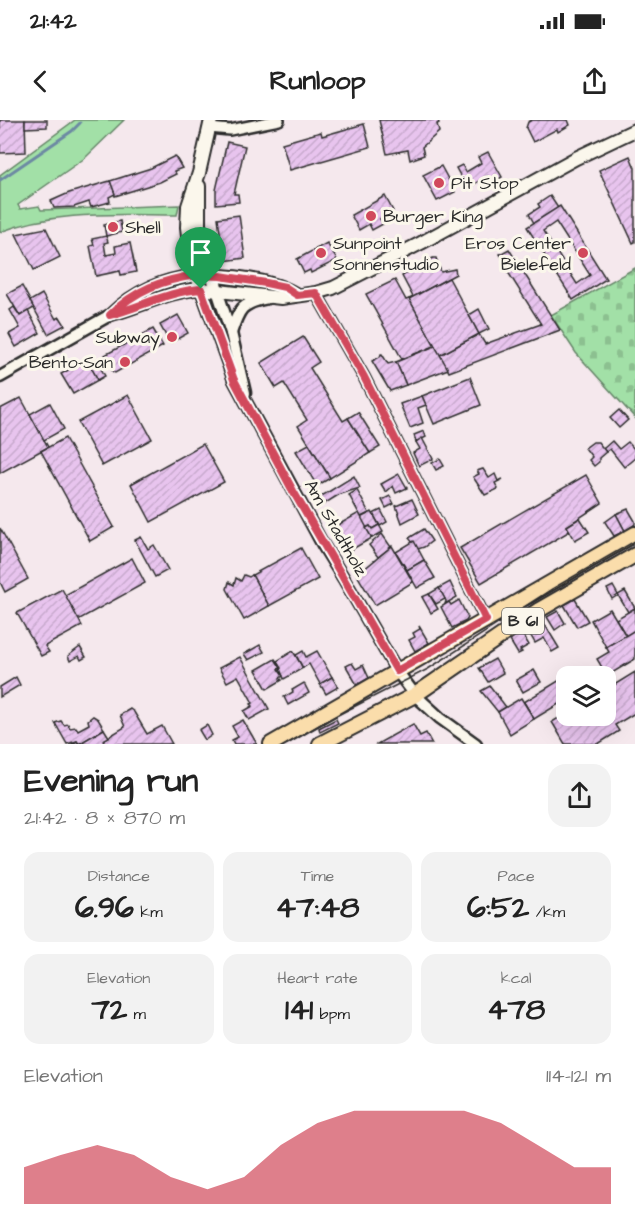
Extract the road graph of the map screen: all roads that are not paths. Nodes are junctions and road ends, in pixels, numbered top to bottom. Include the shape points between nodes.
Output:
1 (279, 120) edge
2 (210, 124) edge
3 (635, 130) edge
4 (199, 173) junction
5 (196, 275) junction
6 (212, 275) junction
7 (201, 289) junction
8 (217, 290) junction
9 (316, 293) junction
10 (297, 295) junction
11 (271, 297) junction
12 (110, 315) junction
13 (231, 333) junction
14 (0, 377) edge
15 (247, 402) junction
16 (635, 534) edge
17 (635, 555) edge
18 (486, 620) junction
19 (397, 671) junction
20 (415, 695) junction
21 (271, 744) edge
22 (320, 744) edge
23 (476, 744) edge

1 - 2 street via 230,130
2 - 4 main road, Am Stadtholz
3 - 9 main road via 333,288
4 - 5 main road, Am Stadtholz via 188,206 187,227
4 - 6 main road, Am Stadtholz via 199,231
5 - 6 main road
5 - 7 main road, Am Stadtholz
5 - 12 street via 152,286 125,300
6 - 8 main road, Am Stadtholz
6 - 10 main road via 285,287
7 - 8 main road
7 - 12 street via 177,292
7 - 15 street, Am Stadtholz via 234,380
8 - 11 main road
8 - 13 street, Am Stadtholz
9 - 10 main road
9 - 18 street via 364,377
10 - 11 main road
11 - 13 street via 245,304
12 - 14 street
13 - 15 street, Am Stadtholz
15 - 19 street, Am Stadtholz via 293,491
16 - 18 main road, B 61
17 - 20 main road, B 61 via 539,610
18 - 19 main road, B 61
19 - 20 street, Am Stadtholz
19 - 21 main road, B 61
20 - 22 main road, B 61
20 - 23 street, Am Stadtholz

